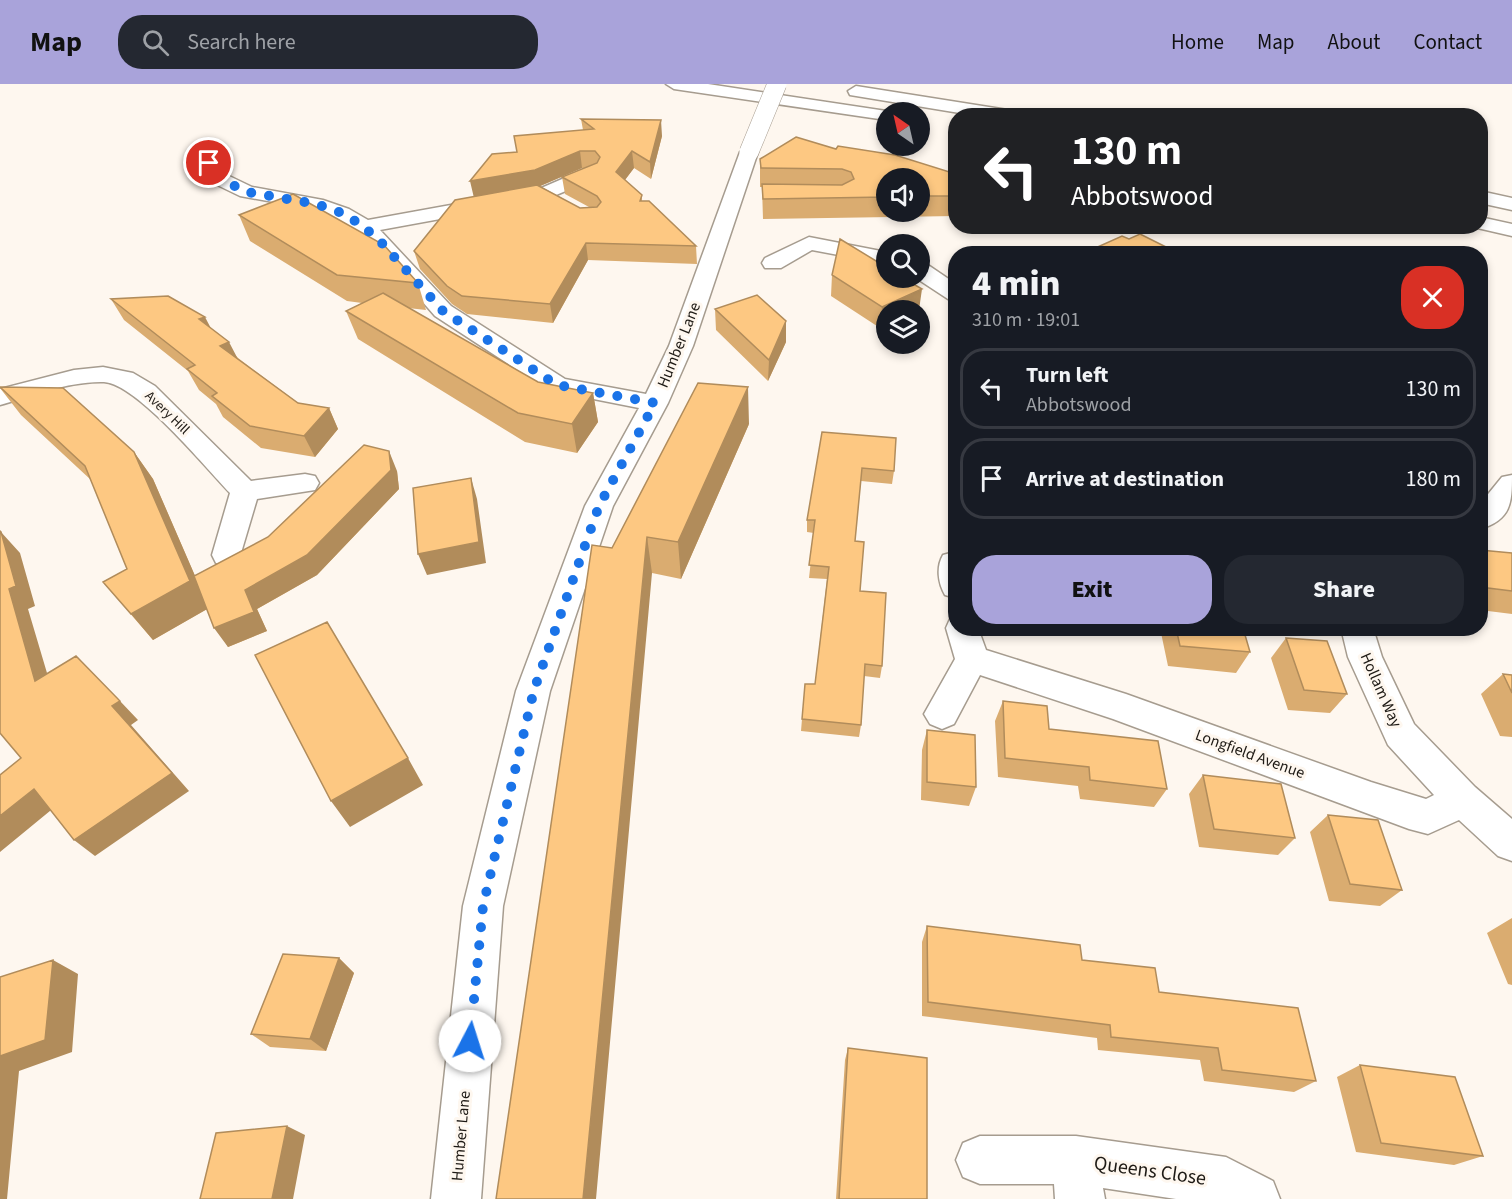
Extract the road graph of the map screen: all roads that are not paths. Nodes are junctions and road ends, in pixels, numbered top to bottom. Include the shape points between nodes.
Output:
1 (674, 84) edge
2 (777, 84) edge
3 (837, 89) dead end
4 (962, 108) edge
5 (876, 114) edge
6 (200, 148) dead end
7 (590, 174) edge
8 (544, 194) junction
9 (735, 195) junction
10 (756, 195) dead end
11 (1488, 199) edge
12 (563, 204) edge
13 (1512, 204) edge
14 (1488, 225) edge
15 (364, 227) junction
16 (1512, 230) edge
17 (876, 256) edge
18 (773, 263) dead end
19 (930, 277) edge
20 (948, 289) edge
21 (0, 397) edge
22 (655, 403) junction
23 (305, 483) dead end
24 (1512, 484) edge
25 (245, 491) junction
26 (1488, 513) edge
27 (227, 555) dead end
28 (1359, 636) edge
29 (967, 644) edge
30 (942, 714) dead end
31 (1462, 799) junction
32 (1512, 843) edge
33 (980, 1160) dead end
34 (1078, 1180) edge
35 (456, 1199) edge
36 (1255, 1199) edge

1 - 5 main road
2 - 9 main road, Humber Lane, bridge
3 - 4 main road
6 - 15 main road via 218,178 247,192 316,204 342,213
7 - 8 main road
8 - 12 main road
8 - 15 main road
9 - 10 main road
9 - 22 main road, Humber Lane via 681,346
11 - 13 main road
14 - 16 main road
15 - 22 main road via 443,311 557,385
17 - 18 main road via 809,243
19 - 20 main road
21 - 25 main road, Avery Hill via 72,379 108,375 126,379 146,391
22 - 35 main road, Humber Lane via 599,506 531,702 483,906
23 - 25 main road
24 - 26 main road
25 - 27 main road
28 - 31 main road, Hollam Way via 1401,734
29 - 30 main road, Longfield Avenue
29 - 31 main road, Longfield Avenue via 1040,679 1380,804 1428,818
31 - 32 main road
33 - 34 main road, Queens Close
34 - 36 main road, Queens Close via 1226,1182

